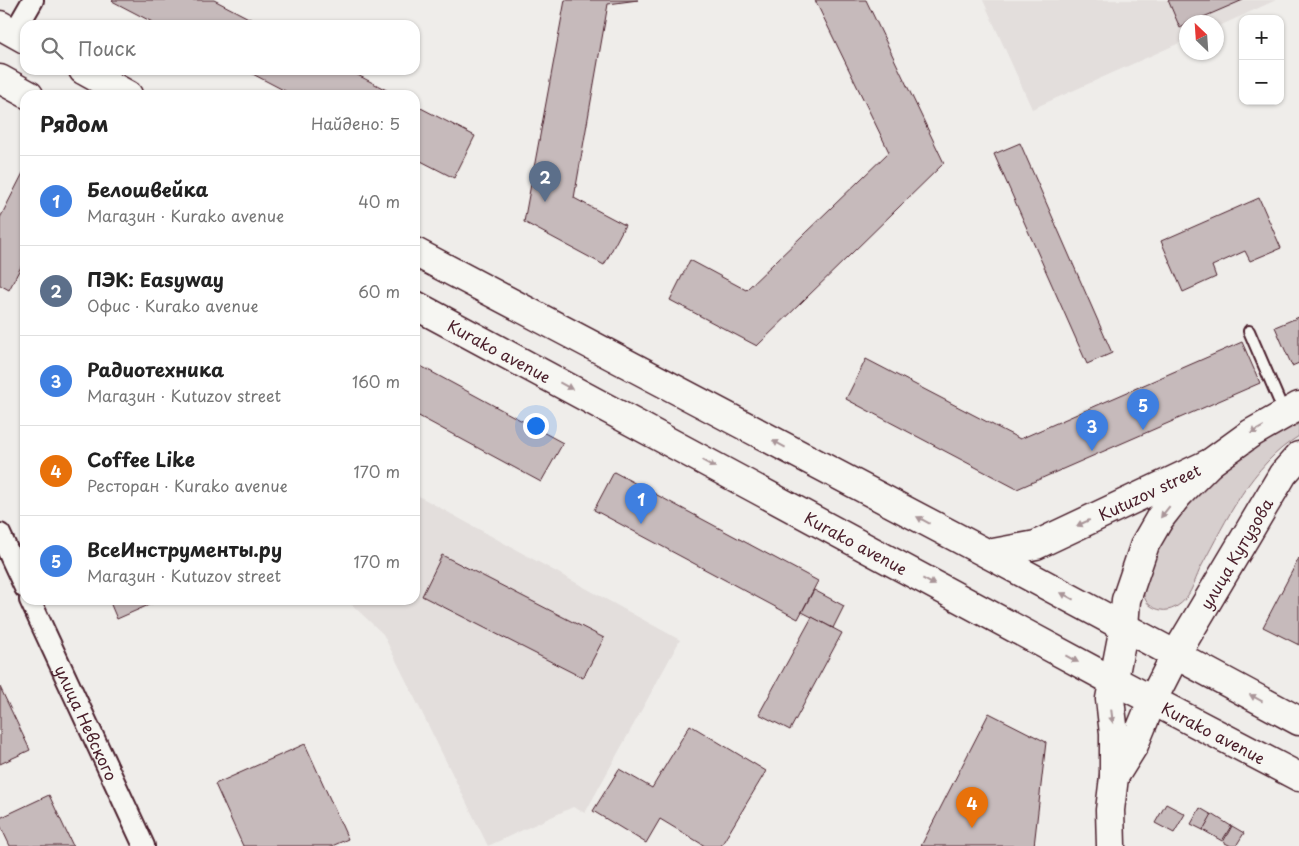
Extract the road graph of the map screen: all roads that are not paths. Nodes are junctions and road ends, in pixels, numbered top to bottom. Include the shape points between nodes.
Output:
1 (33, 0) edge
2 (20, 20) edge
3 (20, 21) edge
4 (13, 32) edge
5 (92, 75) edge
6 (0, 80) edge
7 (119, 90) edge
8 (20, 91) edge
9 (420, 255) edge
10 (420, 308) edge
11 (1249, 331) dead end
12 (1292, 410) edge
13 (1299, 456) edge
14 (1210, 463) junction
15 (0, 534) edge
16 (988, 554) junction
17 (20, 577) edge
18 (32, 605) edge
19 (1124, 627) junction
20 (1176, 654) junction
21 (1112, 681) junction
22 (1152, 701) junction
23 (1299, 721) edge
24 (1114, 777) junction
25 (1299, 777) edge
26 (144, 846) edge
27 (1111, 846) edge

1 - 2 street
3 - 4 street
5 - 7 main road
6 - 8 main road
16 -> 9 main road
10 -> 21 main road, Kurako avenue
11 - 12 lane
12 -> 14 main road, Kutuzov street via 1250,434
13 - 20 main road, улица Кутузова via 1283,474
14 -> 16 main road, Kutuzov street via 1036,545
14 -> 19 main road via 1178,494 1145,544 1126,600
15 - 17 street
19 -> 16 main road
18 - 26 street, улица Невского
19 - 20 main road
19 - 21 main road
20 - 22 main road, улица Кутузова
23 -> 20 main road
21 - 22 main road, Kurako avenue
21 -> 24 main road
22 - 24 main road, улица Кутузова via 1134,745
22 - 25 main road, Kurako avenue
24 - 27 main road via 1110,810

